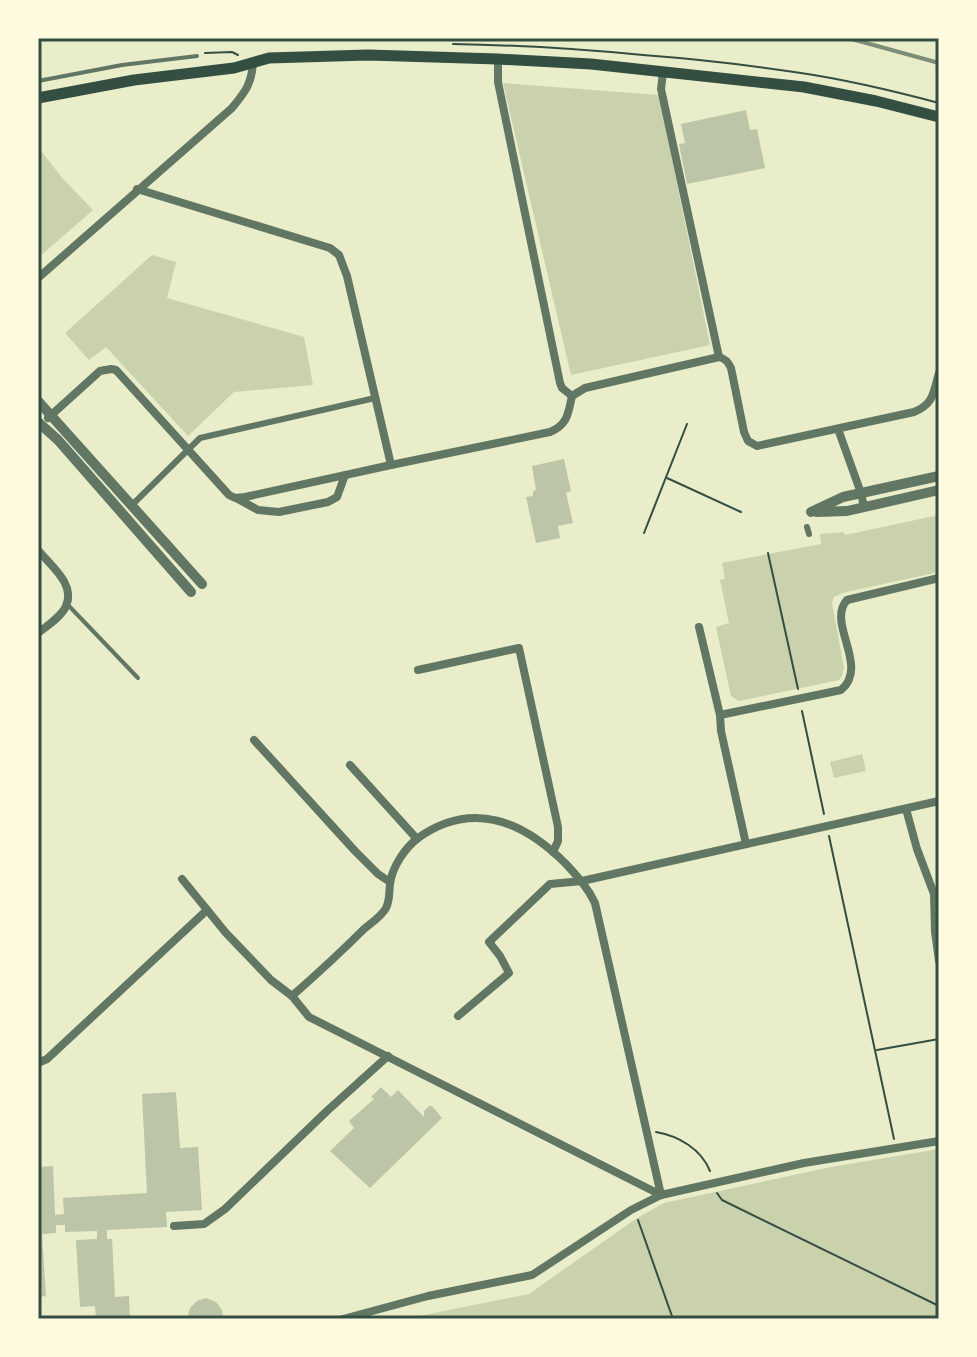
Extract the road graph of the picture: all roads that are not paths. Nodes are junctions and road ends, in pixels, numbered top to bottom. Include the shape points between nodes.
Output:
1 (197, 56) road end
2 (498, 59) junction
3 (253, 64) junction
4 (663, 72) junction
5 (38, 81) edge
6 (38, 98) edge
7 (939, 117) edge
8 (137, 189) junction
9 (38, 278) edge
10 (719, 357) junction
11 (939, 373) edge
12 (572, 396) junction
13 (375, 398) junction
14 (38, 401) edge
15 (50, 416) junction
16 (39, 424) edge
17 (838, 429) junction
18 (188, 449) junction
19 (391, 465) junction
20 (345, 475) junction
21 (939, 476) edge
22 (939, 490) edge
23 (861, 493) junction
24 (235, 498) junction
25 (132, 505) junction
26 (864, 507) junction
27 (38, 550) edge
28 (939, 578) edge
29 (202, 584) dead end
30 (191, 592) dead end
31 (67, 604) junction
32 (699, 627) dead end
33 (38, 633) edge
34 (418, 670) dead end
35 (138, 678) dead end
36 (720, 715) junction
37 (254, 740) dead end
38 (350, 765) dead end
39 (939, 801) edge
40 (906, 809) junction
41 (417, 839) junction
42 (746, 844) junction
43 (553, 852) junction
44 (182, 879) dead end
45 (582, 881) junction
46 (390, 882) junction
47 (207, 910) junction
48 (939, 961) edge
49 (292, 996) junction
50 (458, 1016) dead end
51 (388, 1056) junction
52 (38, 1063) edge
53 (939, 1141) edge
54 (661, 1195) junction
55 (174, 1226) dead end
56 (343, 1319) edge

1 - 5 lane
2 - 3 main road via 368,55 269,58
2 - 4 main road
2 - 12 street via 498,82 560,383
3 - 6 main road
3 - 8 street via 246,91 232,108
4 - 7 main road via 804,87
4 - 10 street via 661,89
8 - 9 street
8 - 13 street via 335,251 347,276
10 - 12 street via 585,388
10 - 17 street via 729,362 744,432 752,445
11 - 17 street via 923,408
12 - 19 street via 563,425 550,432
13 - 18 street via 200,438
13 - 19 street
14 - 15 street
15 - 16 street
15 - 18 street via 100,371 116,370
15 - 25 street
16 - 30 street
17 - 23 street
18 - 24 street
18 - 25 street
19 - 20 street
20 - 24 street
20 - 24 street via 337,497 328,502 279,512 258,510
21 - 23 street
22 - 26 street
23 - 26 street
23 - 26 street via 811,512
25 - 29 street
27 - 31 street via 66,583
28 - 36 street via 847,600 842,620 851,666 841,690
31 - 33 street
31 - 35 lane
32 - 36 street
34 - 43 street via 519,648 558,827
36 - 42 street
37 - 46 street
38 - 41 street
39 - 40 street
40 - 42 street
40 - 48 street via 934,894
41 - 43 street via 448,823 499,820
41 - 46 street via 398,861
42 - 45 street
43 - 45 street
44 - 47 street
45 - 50 street via 550,884 489,942 509,973
45 - 54 street via 595,903
46 - 49 street via 387,908
47 - 49 street
47 - 52 street
49 - 51 street via 309,1017
51 - 54 street
51 - 55 street via 225,1209 204,1224
53 - 54 street via 804,1163
54 - 56 street via 532,1275

